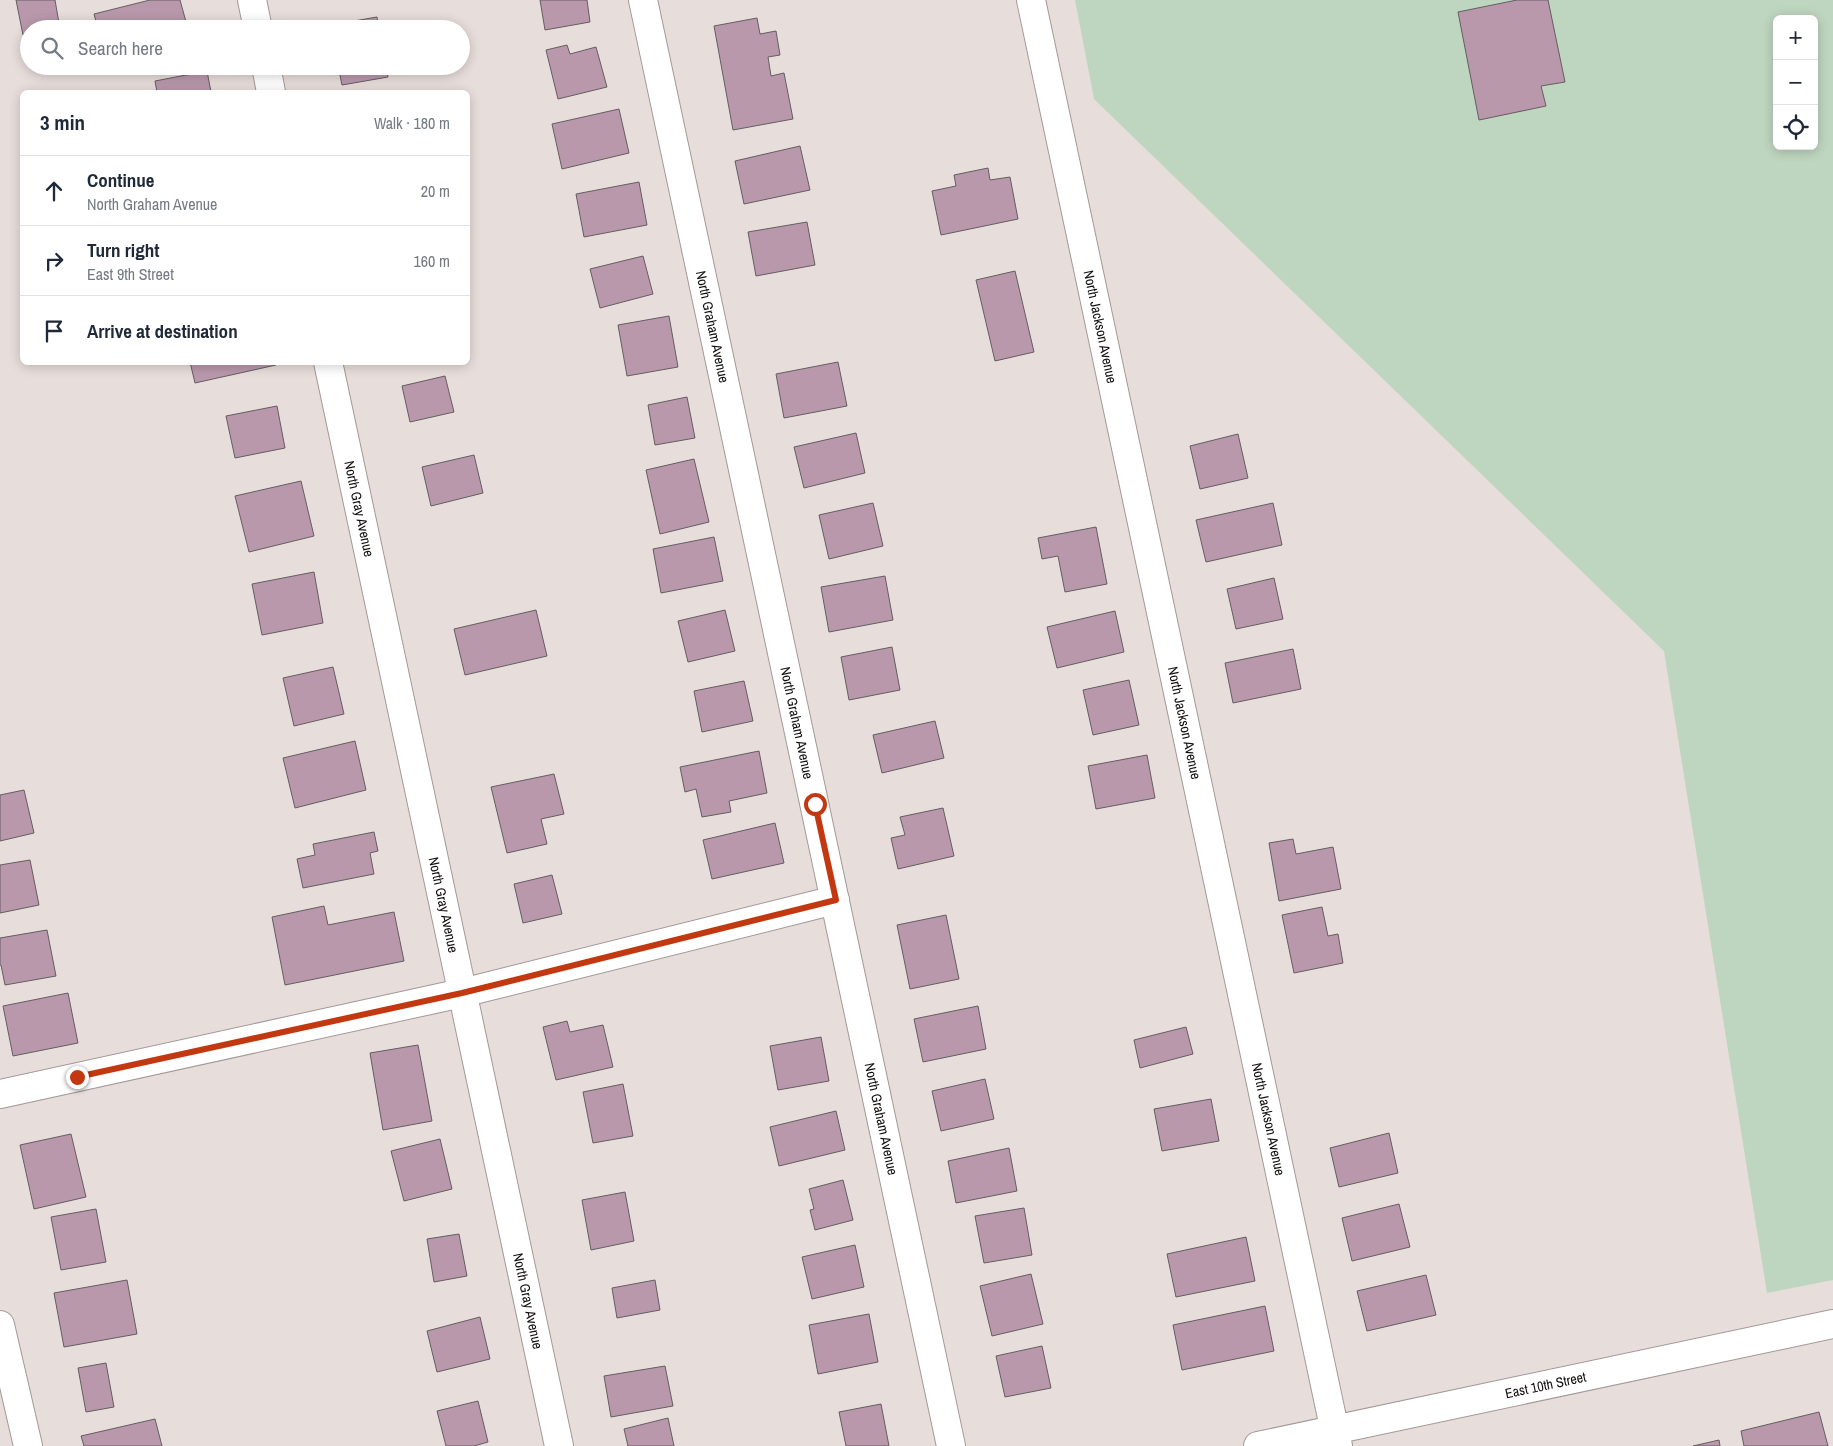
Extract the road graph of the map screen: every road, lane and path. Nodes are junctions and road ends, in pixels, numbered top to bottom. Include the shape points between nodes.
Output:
1 (252, 0) edge
2 (643, 0) edge
3 (1031, 0) edge
4 (256, 20) edge
5 (268, 75) edge
6 (271, 90) edge
7 (329, 365) edge
8 (836, 900) junction
9 (462, 993) junction
10 (0, 1094) edge
11 (1833, 1324) edge
12 (0, 1326) edge
13 (1337, 1438) edge
14 (28, 1446) edge
15 (559, 1446) edge
16 (951, 1446) edge
17 (1258, 1446) edge

1 - 4 street
2 - 8 street, North Graham Avenue
3 - 13 street, North Jackson Avenue
5 - 6 street
7 - 9 street, North Gray Avenue
8 - 9 street
8 - 16 street, North Graham Avenue
9 - 10 street
9 - 15 street, North Gray Avenue
11 - 13 street, East 10th Street
12 - 14 street
13 - 17 street, East 10th Street

